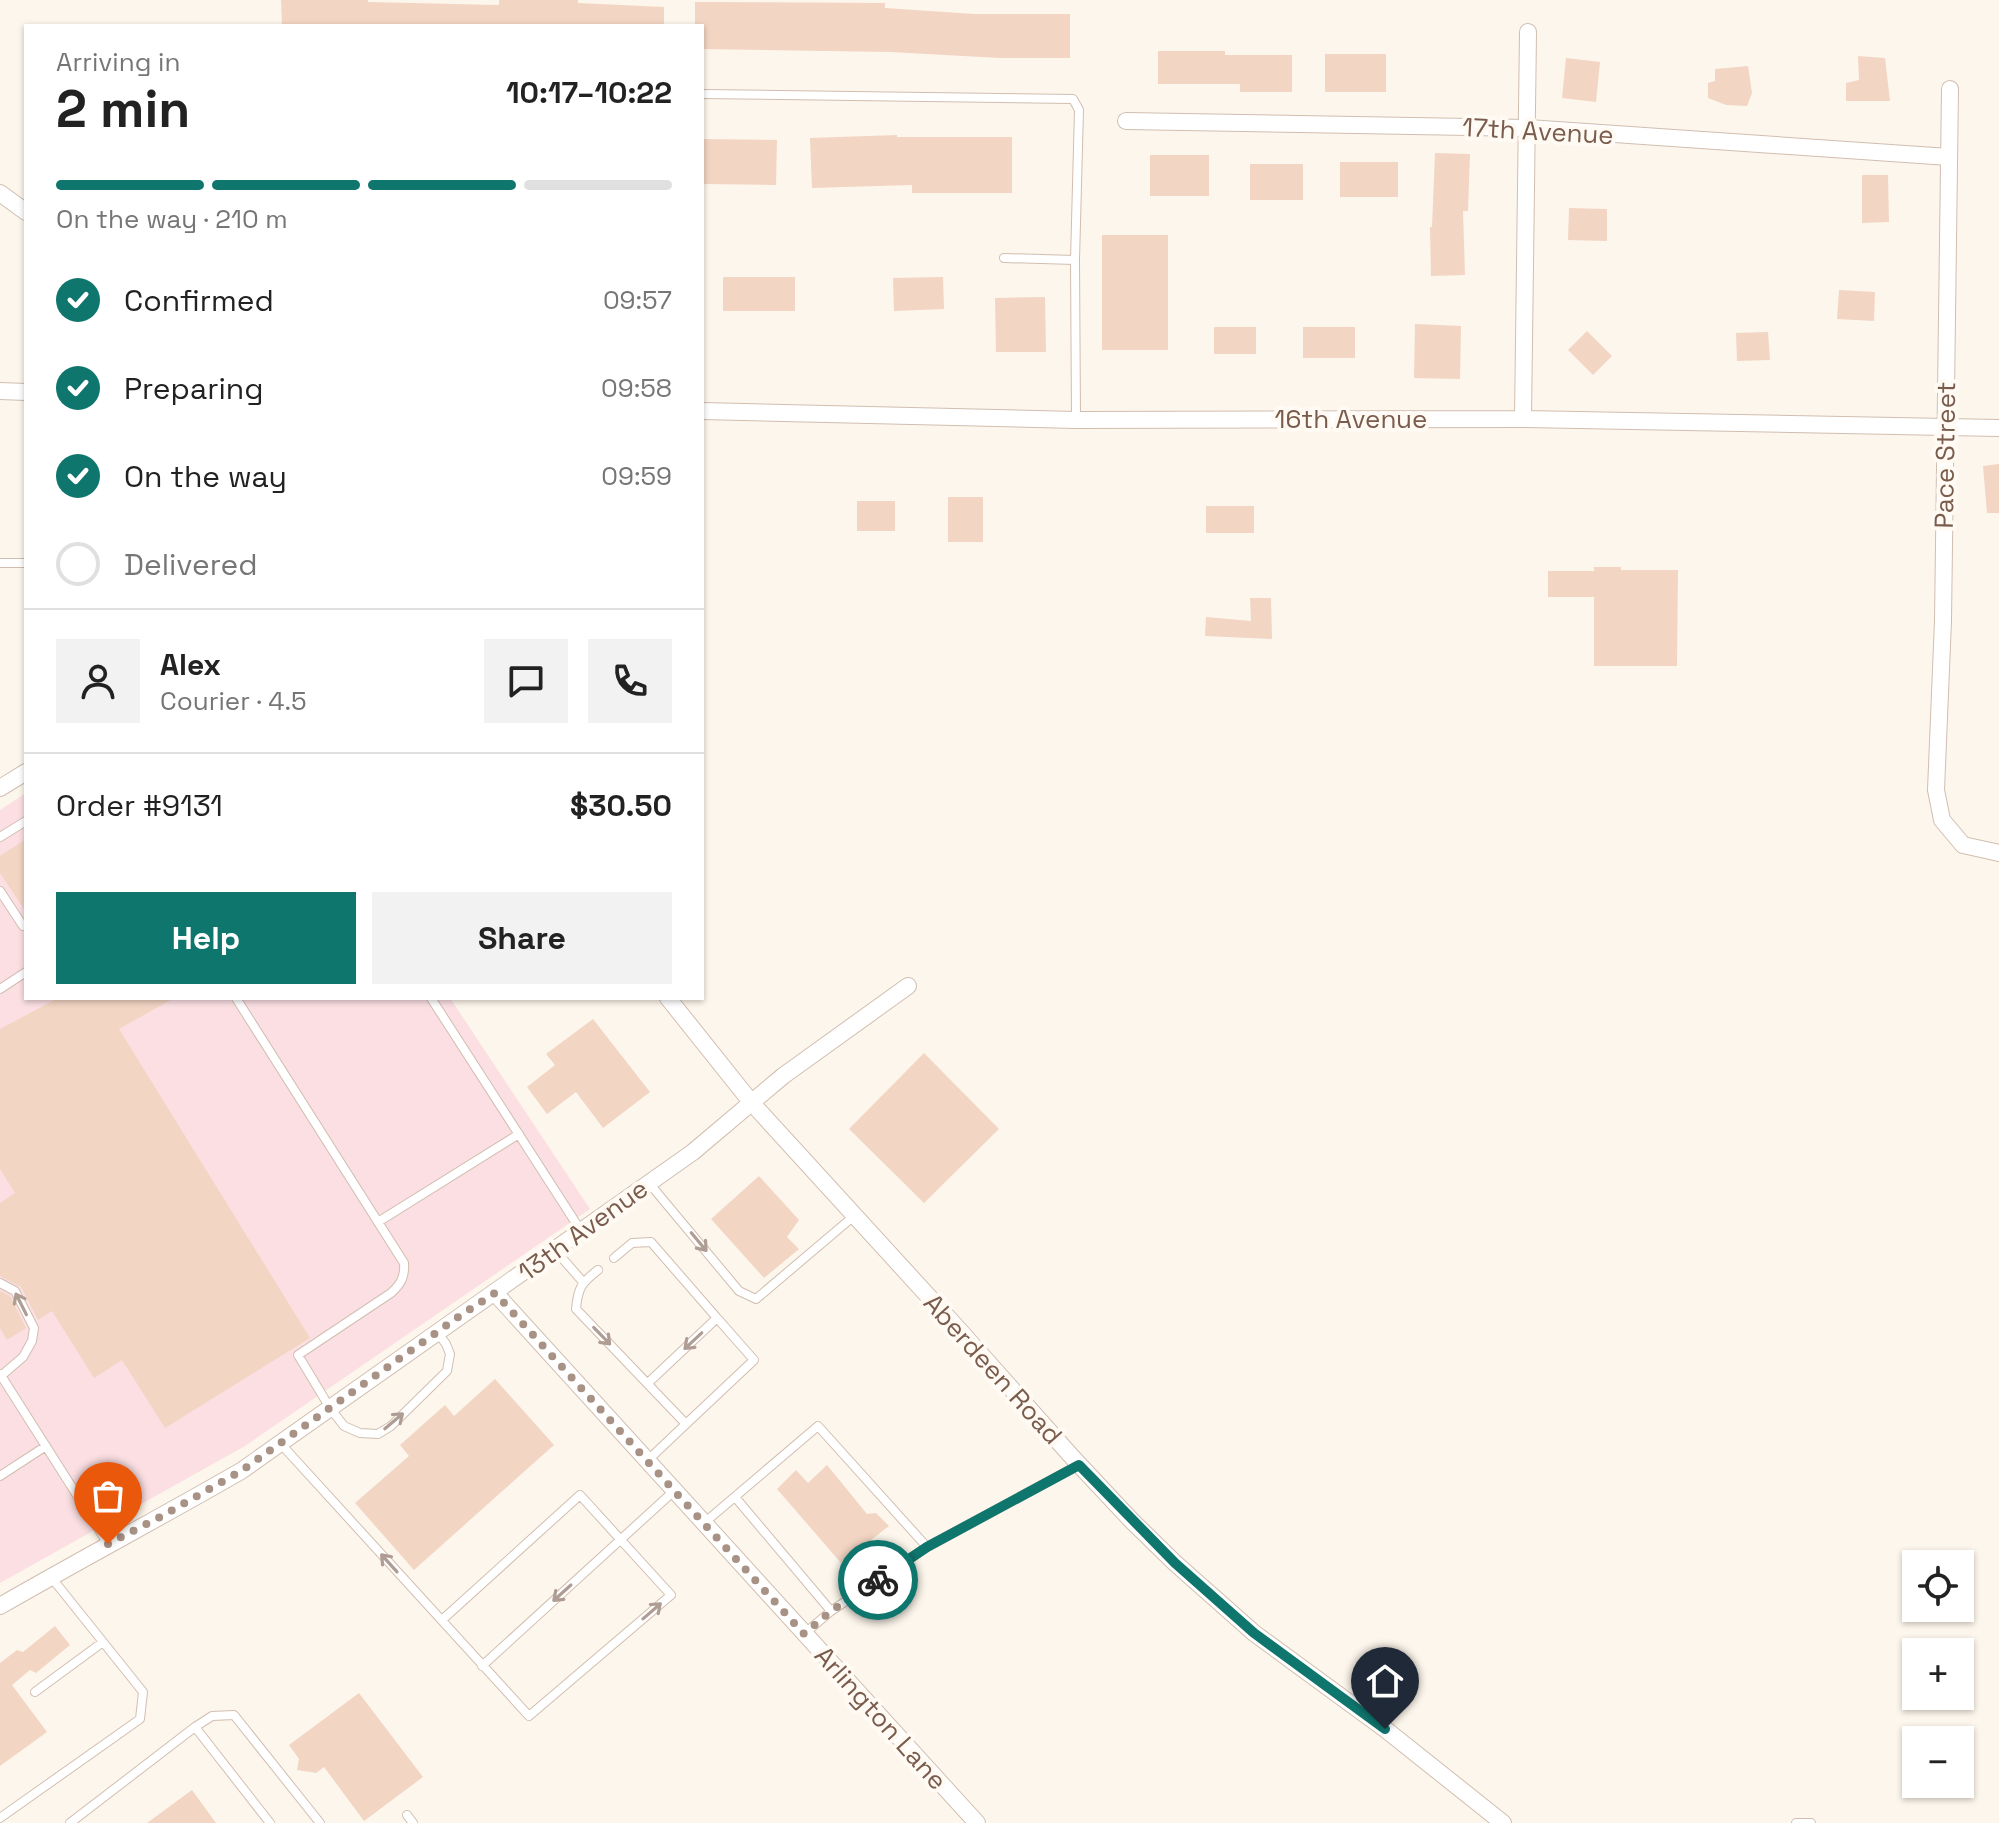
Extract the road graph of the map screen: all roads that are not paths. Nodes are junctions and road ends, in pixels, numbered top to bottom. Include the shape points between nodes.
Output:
1 (1528, 32) dead end
2 (1950, 89) dead end
3 (704, 94) edge
4 (1126, 121) dead end
5 (1528, 128) junction
6 (1949, 157) junction
7 (0, 193) edge
8 (24, 211) edge
9 (1004, 258) dead end
10 (1075, 260) junction
11 (0, 391) edge
12 (24, 392) edge
13 (704, 411) edge
14 (1523, 419) junction
15 (1076, 420) junction
16 (1944, 426) junction
17 (1999, 428) edge
18 (0, 563) edge
19 (24, 563) edge
20 (24, 773) edge
21 (0, 788) edge
22 (24, 822) edge
23 (0, 837) edge
24 (1999, 853) edge
25 (0, 891) edge
26 (24, 925) edge
27 (24, 973) edge
28 (908, 986) dead end
29 (0, 989) edge
30 (237, 1000) edge
31 (432, 1000) edge
32 (670, 1000) edge
33 (751, 1102) junction
34 (519, 1134) junction
35 (649, 1182) junction
36 (854, 1216) junction
37 (378, 1222) junction
38 (581, 1231) junction
39 (555, 1250) junction
40 (614, 1258) dead end
41 (598, 1270) dead end
42 (583, 1282) junction
43 (0, 1283) edge
44 (495, 1293) junction
45 (717, 1318) junction
46 (437, 1332) junction
47 (1, 1375) edge
48 (648, 1383) junction
49 (330, 1408) junction
50 (686, 1424) junction
51 (280, 1443) junction
52 (46, 1446) junction
53 (647, 1461) junction
54 (1079, 1465) junction
55 (0, 1476) edge
56 (675, 1490) junction
57 (735, 1497) junction
58 (703, 1524) junction
59 (620, 1541) junction
60 (108, 1544) junction
61 (927, 1547) junction
62 (50, 1577) junction
63 (0, 1606) edge
64 (831, 1611) junction
65 (442, 1620) junction
66 (804, 1634) junction
67 (103, 1642) junction
68 (482, 1666) junction
69 (35, 1692) dead end
70 (195, 1727) junction
71 (0, 1818) edge
72 (70, 1823) edge
73 (270, 1823) edge
74 (320, 1823) edge
75 (977, 1823) edge
76 (1503, 1823) edge
77 (1796, 1823) edge
78 (1811, 1823) edge

1 - 5 street
2 - 6 street, Pace Street
3 - 10 lane via 1073,99 1079,110
4 - 5 street, 17th Avenue
5 - 6 street, 17th Avenue
5 - 14 street
6 - 16 street, Pace Street
7 - 8 street
9 - 10 lane
10 - 15 lane
11 - 12 street
13 - 15 street, 16th Avenue
14 - 15 street, 16th Avenue
14 - 16 street, 16th Avenue
16 - 17 street, 16th Avenue
16 - 24 street, Pace Street via 1936,790 1942,820 1963,845
18 - 19 lane
20 - 21 street
22 - 23 lane
25 - 26 lane
27 - 29 lane
28 - 33 street, 13th Avenue
30 - 37 lane
31 - 34 lane
32 - 33 street, Aberdeen Road
33 - 35 street, 13th Avenue
33 - 36 street, Aberdeen Road
34 - 37 lane
34 - 38 lane
35 -> 36 lane via 739,1291 756,1299
35 - 38 street, 13th Avenue
36 - 54 street, Aberdeen Road
37 - 49 lane via 404,1263 401,1284 298,1355
38 - 39 street, 13th Avenue
39 - 42 lane
39 - 44 street, 13th Avenue
40 - 45 lane via 632,1243 651,1242
41 - 42 lane
42 -> 48 lane via 576,1309
47 -> 43 lane via 23,1357 34,1328 15,1291
44 - 46 street, 13th Avenue
44 - 53 street, Arlington Lane
45 -> 48 lane
45 - 50 lane via 754,1360
46 - 49 street, 13th Avenue
49 -> 46 lane via 344,1426 360,1433 378,1434 391,1426 447,1371 450,1354
47 - 52 lane
48 - 50 lane
49 - 51 street, 13th Avenue
50 - 53 lane
51 - 60 street, 13th Avenue via 241,1471
65 -> 51 lane
52 - 55 lane
52 - 60 lane
53 - 56 street, Arlington Lane
54 - 61 lane
54 - 76 street, Aberdeen Road via 1175,1563 1254,1633
56 - 58 street, Arlington Lane
56 - 59 lane
57 - 58 lane
57 - 61 lane via 818,1426
57 - 64 lane
58 - 66 street, Arlington Lane
59 - 65 lane via 580,1495
59 -> 68 lane
68 -> 59 lane via 529,1716 671,1595
60 - 62 street, 13th Avenue
61 - 64 lane
62 - 63 street, 13th Avenue
62 - 67 lane
64 - 66 lane
65 - 68 lane
66 - 75 street, Arlington Lane
67 - 69 lane
67 - 71 lane via 143,1692 140,1719
70 - 72 lane
70 - 73 lane
70 - 74 lane via 212,1716 234,1715
77 - 78 lane

